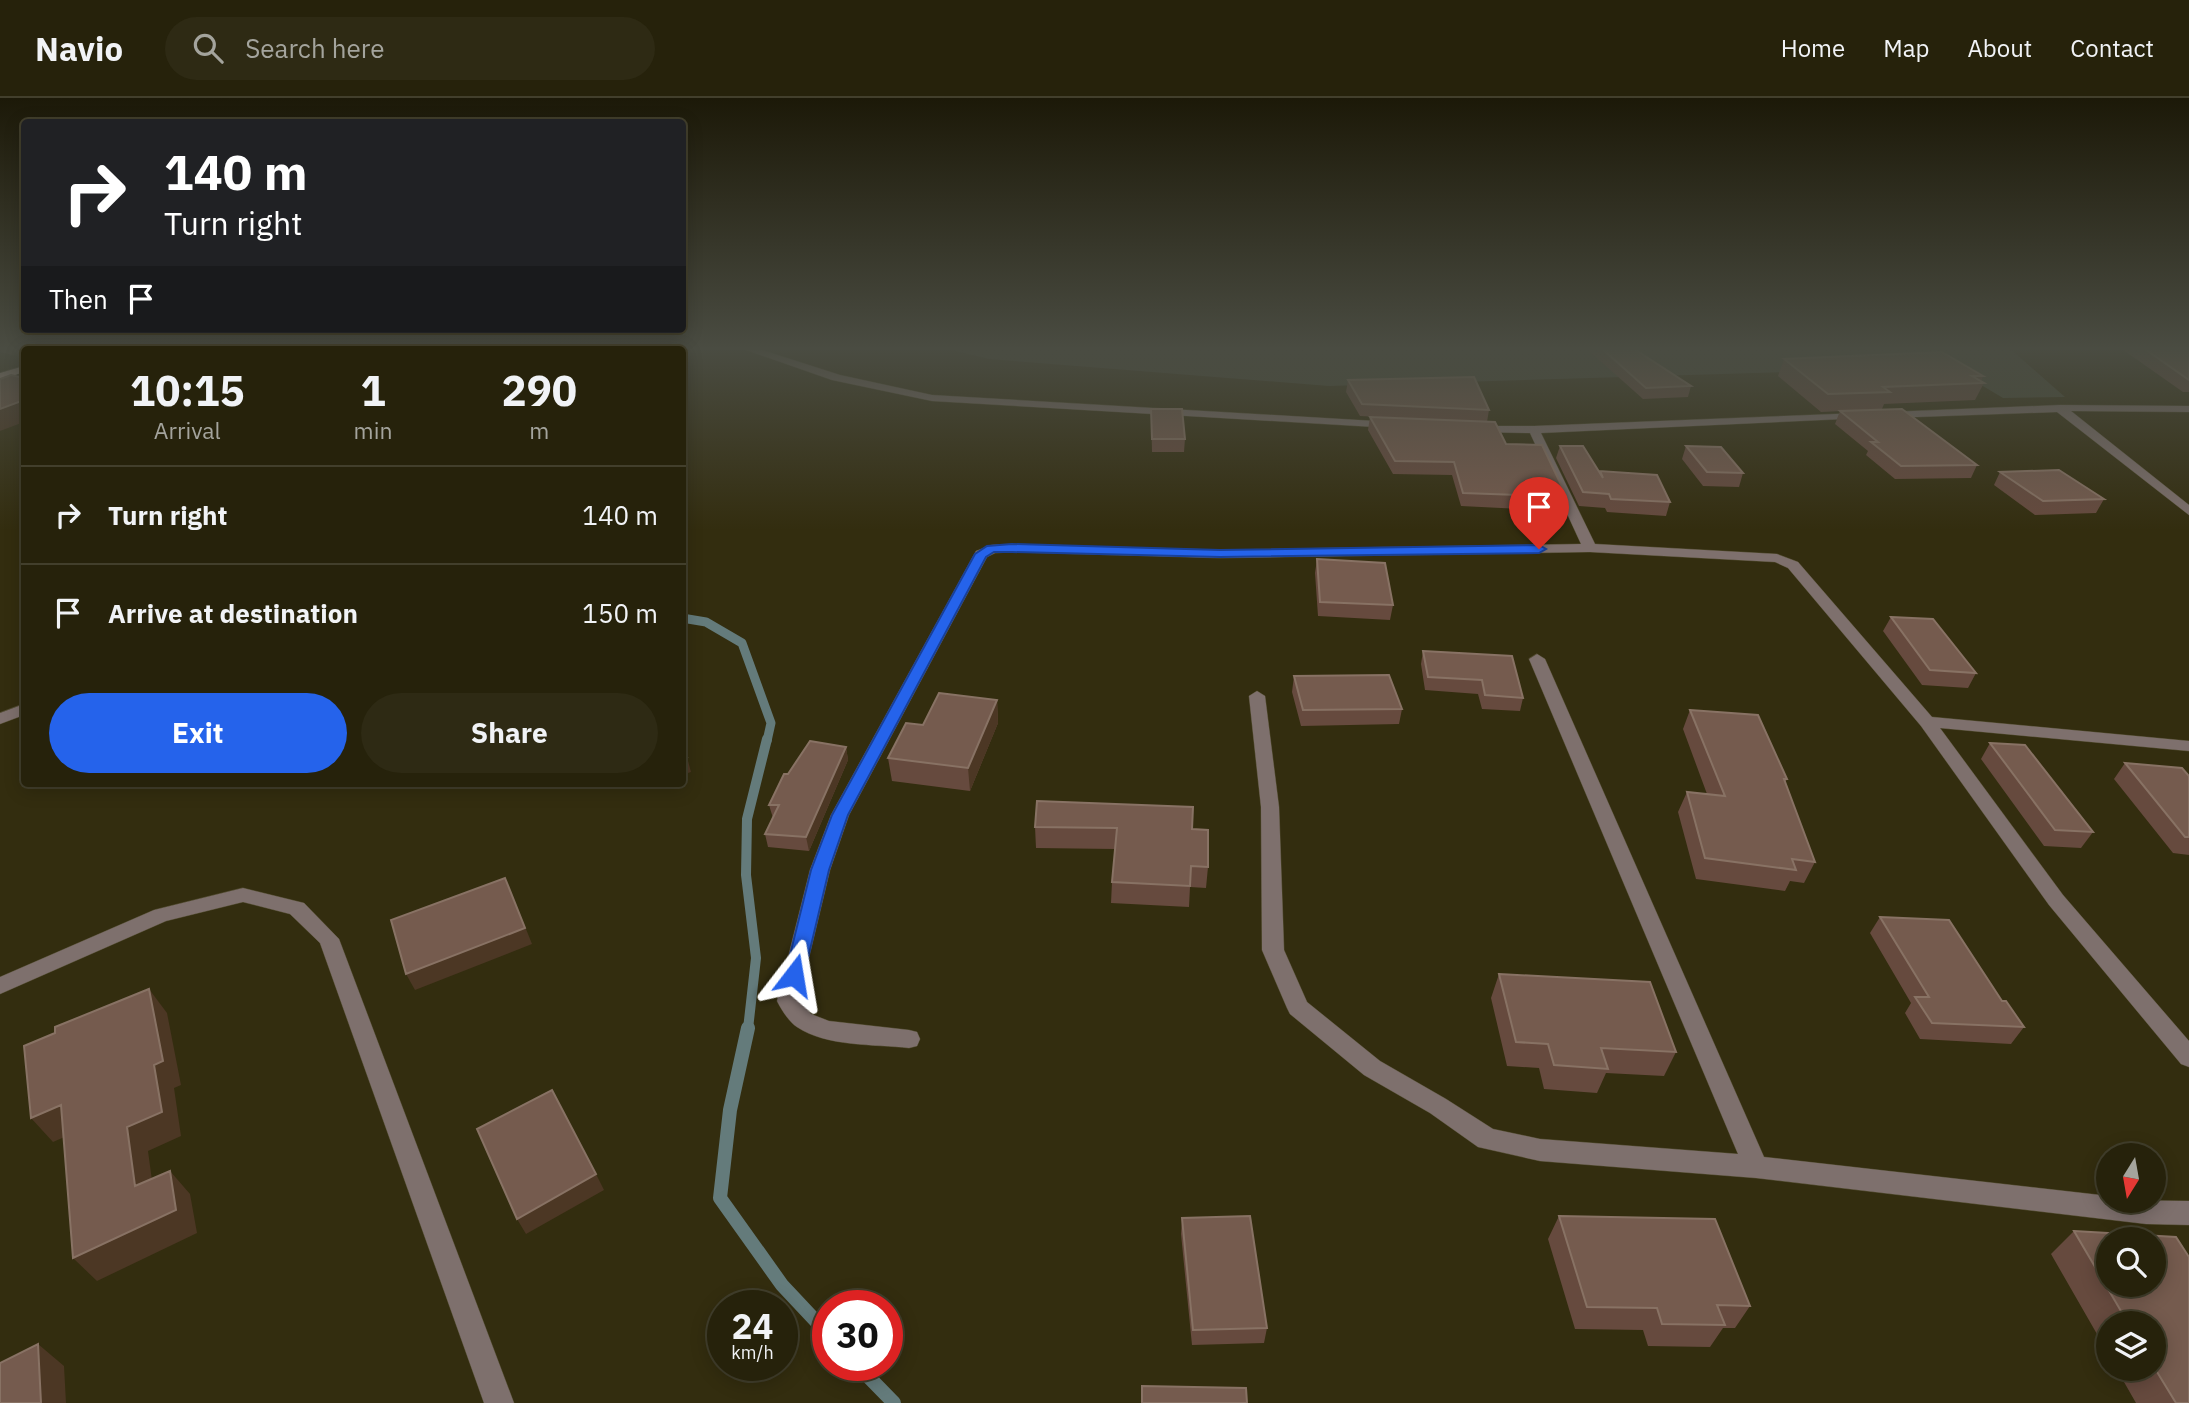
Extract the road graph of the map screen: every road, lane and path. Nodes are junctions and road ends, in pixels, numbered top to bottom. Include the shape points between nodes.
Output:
1 (1104, 408) edge
2 (2060, 408) junction
3 (2189, 409) edge
4 (1401, 425) edge
5 (1468, 428) edge
6 (1534, 430) junction
7 (2189, 511) edge
8 (1590, 548) junction
9 (1537, 659) dead end
10 (1257, 696) dead end
11 (21, 710) edge
12 (0, 719) edge
13 (1927, 722) junction
14 (2189, 746) edge
15 (0, 986) edge
16 (909, 1039) dead end
17 (2187, 1053) edge
18 (1756, 1167) junction
19 (2189, 1213) edge
20 (499, 1403) edge

1 - 4 street
2 - 3 street
2 - 6 street
2 - 7 street
5 - 6 street
6 - 8 street
8 - 13 street via 1787,561
8 - 16 street via 1220,554 1012,548 981,554 840,815 820,870 788,1001 803,1020 827,1030
9 - 18 street
10 - 18 street via 1270,807 1273,950 1298,1009 1372,1068 1487,1139 1540,1150
11 - 12 street
13 - 14 street
13 - 17 street via 2056,900
15 - 20 street via 161,915 243,895 298,908 329,939
18 - 19 street via 2146,1212

